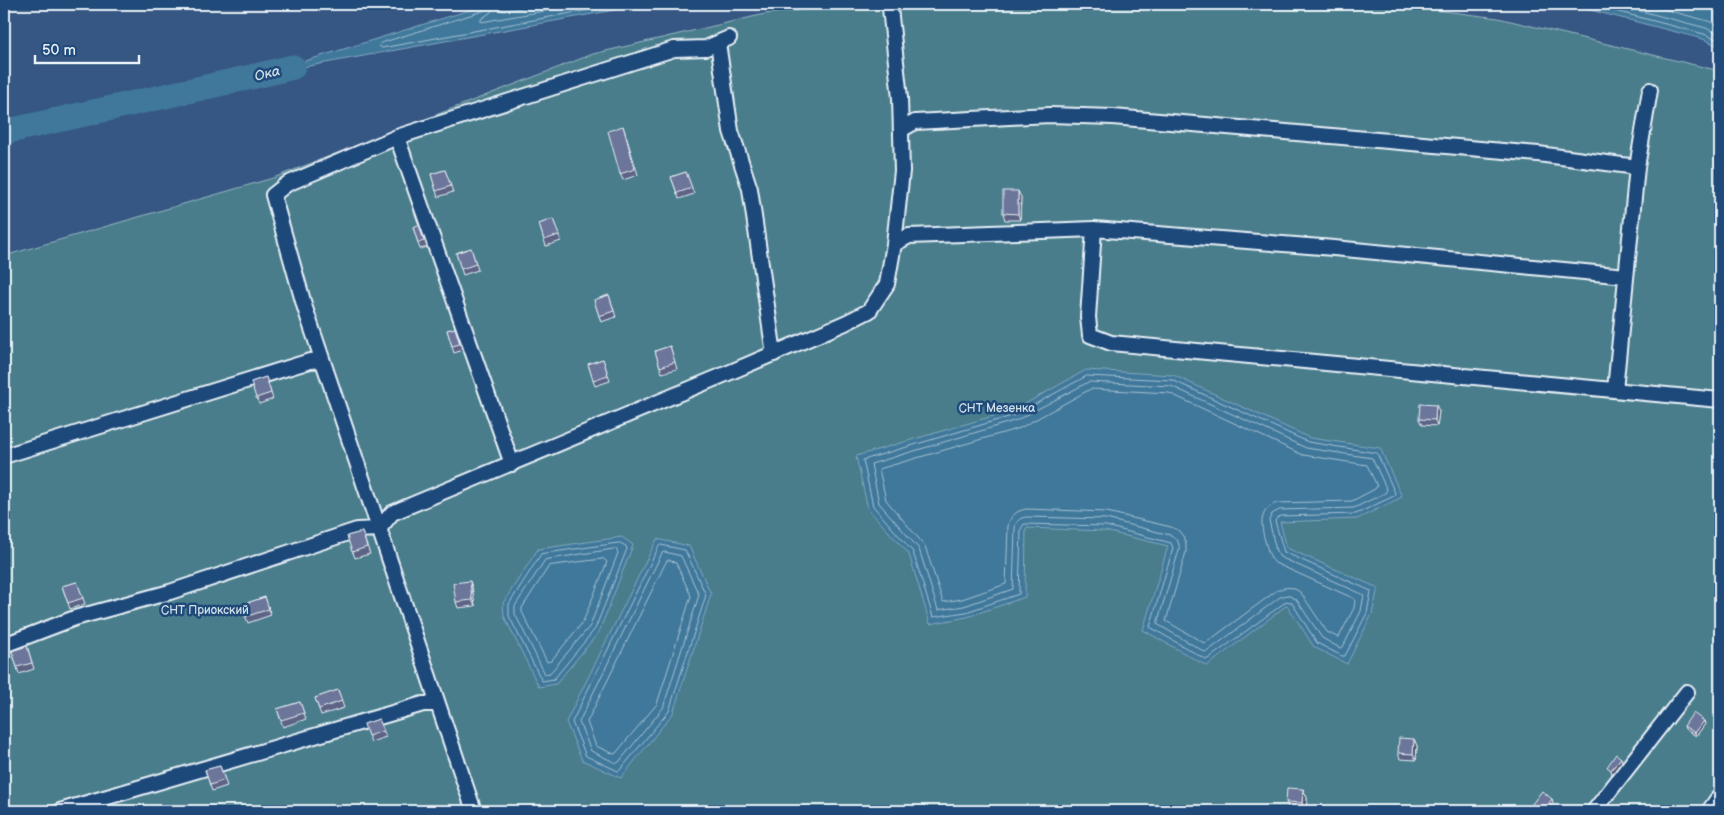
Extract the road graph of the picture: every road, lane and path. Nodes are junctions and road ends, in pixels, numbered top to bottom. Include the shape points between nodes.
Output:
1 (890, 8) dead end
2 (1650, 90) dead end
3 (901, 130) junction
4 (397, 137) junction
5 (1637, 167) junction
6 (1094, 229) junction
7 (894, 244) junction
8 (1626, 276) junction
9 (774, 354) junction
10 (322, 360) junction
11 (1615, 390) junction
12 (1720, 400) edge
13 (4, 456) edge
14 (512, 464) junction
15 (379, 529) junction
16 (4, 645) edge
17 (1687, 692) dead end
18 (438, 704) junction
19 (1720, 794) edge
20 (60, 811) edge
21 (474, 811) edge
22 (1594, 811) edge
23 (1709, 811) edge

1 - 3 street
2 - 5 street
3 - 5 street via 915,122 1050,115 1113,118 1538,154
3 - 7 street via 902,171
4 - 9 street via 674,49 706,48 724,40 731,131 750,189
4 - 10 street via 287,184 273,195
4 - 14 street
5 - 8 street
6 - 7 street via 909,236
6 - 8 street
6 - 11 street via 1088,317 1090,336 1111,343
7 - 9 street via 887,284 869,311
8 - 11 street
9 - 14 street
10 - 13 street via 310,361
10 - 15 street
11 - 12 street
14 - 15 street via 392,513
15 - 16 street via 357,530 170,592 75,618
15 - 18 street
17 - 22 street
18 - 20 street via 423,704
18 - 21 street
19 - 23 street

